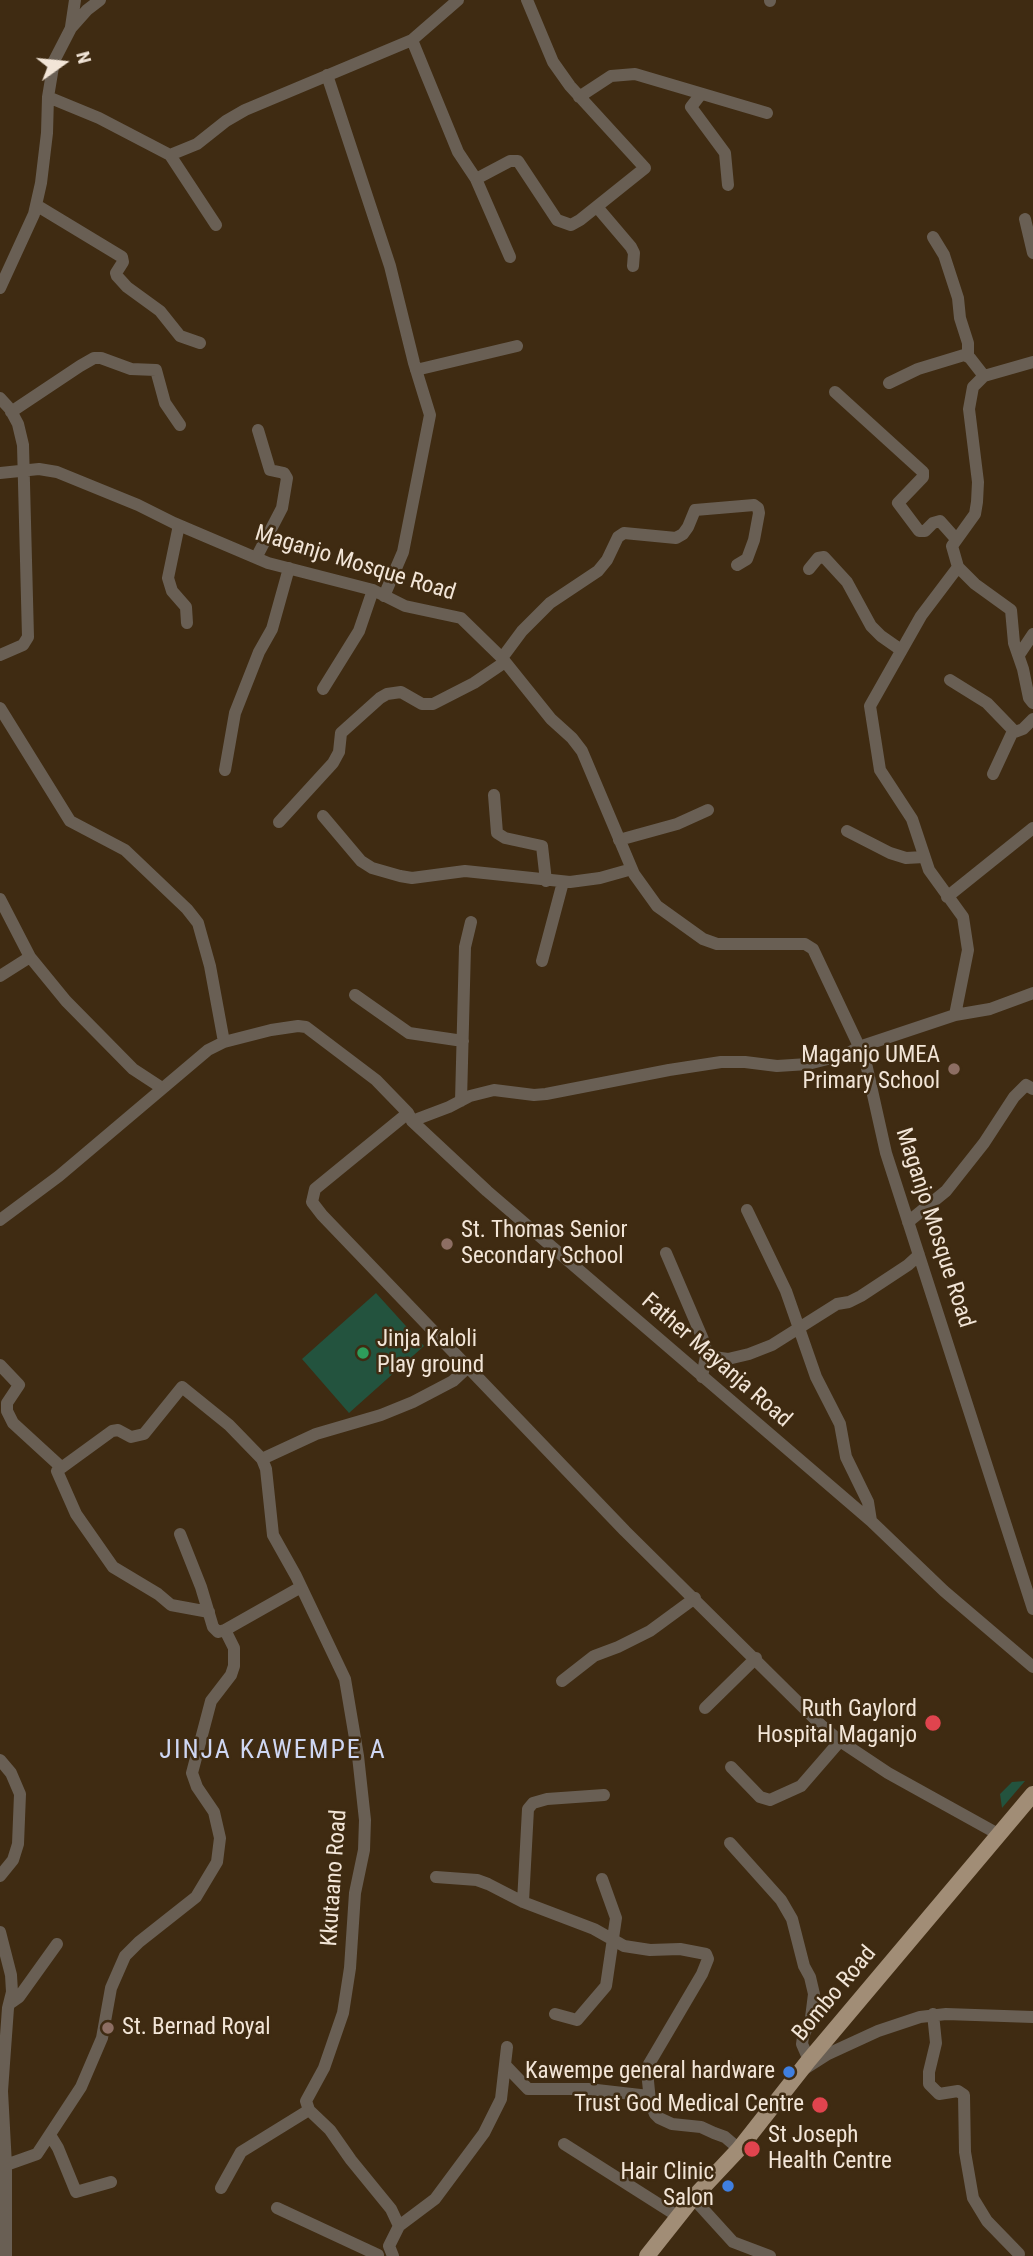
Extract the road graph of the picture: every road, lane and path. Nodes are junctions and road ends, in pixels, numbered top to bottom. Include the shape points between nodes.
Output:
1 (75, 0) edge
2 (100, 0) edge
3 (458, 0) edge
4 (527, 0) edge
5 (71, 28) junction
6 (412, 40) junction
7 (327, 75) junction
8 (701, 94) junction
9 (48, 97) junction
10 (579, 97) junction
11 (766, 113) dead end
12 (170, 155) junction
13 (476, 179) junction
14 (728, 185) dead end
15 (36, 205) junction
16 (597, 207) junction
17 (1025, 219) dead end
18 (216, 225) dead end
19 (933, 237) dead end
20 (1033, 253) edge
21 (510, 257) dead end
22 (633, 266) dead end
23 (0, 288) edge
24 (200, 343) dead end
25 (517, 346) dead end
26 (968, 356) junction
27 (1033, 362) edge
28 (416, 370) junction
29 (984, 376) junction
30 (889, 383) dead end
31 (835, 392) dead end
32 (0, 398) edge
33 (12, 412) junction
34 (180, 425) dead end
35 (258, 430) dead end
36 (23, 470) junction
37 (0, 473) edge
38 (179, 526) junction
39 (956, 539) junction
40 (256, 558) junction
41 (737, 565) dead end
42 (958, 567) junction
43 (289, 568) junction
44 (809, 569) dead end
45 (379, 593) junction
46 (187, 623) dead end
47 (1033, 634) edge
48 (901, 650) junction
49 (0, 655) edge
50 (1020, 655) junction
51 (503, 660) junction
52 (950, 680) dead end
53 (323, 688) dead end
54 (1033, 703) edge
55 (0, 708) edge
56 (1033, 719) edge
57 (1013, 731) junction
58 (225, 771) dead end
59 (993, 774) dead end
60 (494, 795) dead end
61 (708, 810) dead end
62 (323, 816) dead end
63 (279, 822) dead end
64 (1033, 828) edge
65 (847, 831) dead end
66 (619, 840) junction
67 (924, 857) junction
68 (632, 869) junction
69 (545, 881) junction
70 (563, 881) junction
71 (947, 897) junction
72 (0, 898) edge
73 (471, 922) dead end
74 (30, 957) junction
75 (542, 961) dead end
76 (0, 976) edge
77 (1033, 993) edge
78 (355, 995) dead end
79 (955, 1015) junction
80 (463, 1041) junction
81 (224, 1042) junction
82 (859, 1047) junction
83 (162, 1088) junction
84 (1033, 1089) edge
85 (461, 1101) junction
86 (410, 1117) junction
87 (747, 1210) dead end
88 (0, 1220) edge
89 (908, 1222) junction
90 (666, 1253) dead end
91 (919, 1255) junction
92 (798, 1328) junction
93 (706, 1356) junction
94 (0, 1365) edge
95 (468, 1367) junction
96 (702, 1377) junction
97 (262, 1460) junction
98 (61, 1467) junction
99 (871, 1521) junction
100 (180, 1534) dead end
101 (301, 1587) junction
102 (695, 1598) junction
103 (1033, 1609) edge
104 (209, 1612) junction
105 (225, 1630) junction
106 (756, 1658) junction
107 (1033, 1667) edge
108 (562, 1681) dead end
109 (705, 1708) dead end
110 (841, 1741) junction
111 (0, 1760) edge
112 (731, 1767) dead end
113 (1033, 1794) edge
114 (604, 1795) dead end
115 (998, 1834) junction
116 (730, 1843) dead end
117 (0, 1877) edge
118 (436, 1877) dead end
119 (602, 1879) dead end
120 (523, 1902) junction
121 (0, 1931) edge
122 (613, 1940) junction
123 (57, 1944) dead end
124 (9, 2004) junction
125 (555, 2014) dead end
126 (933, 2014) junction
127 (1033, 2017) edge
128 (507, 2047) dead end
129 (806, 2065) junction
130 (506, 2066) junction
131 (649, 2096) junction
132 (309, 2110) junction
133 (50, 2135) junction
134 (564, 2144) dead end
135 (739, 2149) junction
136 (6, 2165) junction
137 (111, 2182) dead end
138 (220, 2188) dead end
139 (693, 2198) junction
140 (278, 2208) dead end
141 (679, 2217) junction
142 (399, 2226) junction
143 (1019, 2253) dead end
144 (384, 2254) edge
145 (6, 2256) edge
146 (647, 2256) edge
147 (770, 2256) edge

1 - 5 street
2 - 5 street
3 - 6 street
4 - 10 street via 553,62
5 - 9 street via 54,61
6 - 7 street
6 - 13 street via 458,152
7 - 12 street via 245,110 197,144
7 - 28 street via 390,266
8 - 10 street via 635,74 611,76
8 - 11 street
8 - 14 street via 691,107 725,153
9 - 12 street
9 - 15 street via 45,165
10 - 16 street via 645,168
12 - 18 street
13 - 16 street via 515,160 562,223 571,225
13 - 21 street
15 - 23 street
15 - 24 street via 122,257 117,276 127,288 160,312 172,330
16 - 22 street via 631,247
17 - 20 street
19 - 26 street via 958,298
25 - 28 street
26 - 29 street
26 - 30 street via 931,364
27 - 29 street
28 - 45 street via 429,426 403,552
29 - 39 street via 973,387 969,409 978,482 975,514
31 - 39 street via 923,472 898,503 919,531 940,522
32 - 33 street
33 - 34 street via 80,366 101,358 131,369 156,370 165,403
33 - 36 street via 23,445
35 - 40 street via 270,470 287,478 282,508
36 - 37 street, Maganjo Mosque Road
36 - 38 street, Maganjo Mosque Road via 57,472
36 - 49 street via 28,637 23,645
38 - 40 street, Maganjo Mosque Road
38 - 46 street via 168,578 186,607
39 - 42 street via 952,550
40 - 43 street, Maganjo Mosque Road
41 - 51 street via 747,559 754,540 759,513 754,505 695,510 688,527 676,538 624,533 598,570 550,603 522,631
42 - 48 street
42 - 50 street via 1011,610 1014,643
43 - 45 street, Maganjo Mosque Road
43 - 58 street via 272,629 235,713
44 - 48 street via 824,557 847,582 871,625
45 - 51 street, Maganjo Mosque Road via 405,606 461,618
45 - 53 street
47 - 50 street
48 - 67 street via 872,699 871,714 880,770 912,819
50 - 54 street
51 - 63 street via 474,683 433,704 422,704 401,692 380,698 341,733 333,763
51 - 66 street, Maganjo Mosque Road via 582,751
52 - 57 street via 987,703
55 - 81 street via 70,821 125,850 198,923
56 - 57 street via 1020,731
57 - 59 street
60 - 69 street via 497,833 542,846
61 - 66 street
62 - 69 street via 361,861 387,873 412,878 465,871
64 - 71 street
65 - 67 street via 890,853
66 - 68 street, Maganjo Mosque Road
67 - 71 street
68 - 70 street
68 - 82 street, Maganjo Mosque Road via 657,906 704,939 717,944 805,944 813,949
69 - 70 street
70 - 75 street
71 - 79 street via 959,910 967,930 968,950
72 - 74 street
73 - 80 street via 465,947
74 - 76 street
74 - 83 street via 106,1043
77 - 79 street via 990,1009
78 - 80 street via 409,1033
79 - 82 street
80 - 85 street
81 - 83 street
81 - 86 street, Father Mayanja Road via 306,1027 376,1080
82 - 85 street via 808,1064 721,1062 546,1094 494,1090
82 - 89 street, Maganjo Mosque Road
83 - 88 street
84 - 89 street via 1026,1085 1014,1097 946,1191
85 - 86 street
86 - 95 street via 348,1160 315,1189 312,1202
86 - 96 street, Father Mayanja Road
87 - 92 street via 779,1274
89 - 91 street, Maganjo Mosque Road
90 - 93 street
91 - 92 street via 861,1296 837,1304
91 - 103 street, Maganjo Mosque Road
92 - 93 street via 749,1354 728,1359
92 - 99 street via 840,1424 846,1457 868,1502
93 - 96 street
94 - 98 street via 19,1385 7,1403 13,1423
95 - 97 street via 453,1381 413,1402 316,1434
95 - 102 street
96 - 99 street, Father Mayanja Road
97 - 98 street via 229,1425 182,1387 144,1434 131,1437 112,1431
97 - 101 street, Kkutaano Road via 273,1535
98 - 104 street via 58,1475 72,1507 113,1567 171,1605
99 - 107 street, Father Mayanja Road
100 - 104 street
101 - 105 street
101 - 132 street, Kkutaano Road via 345,1679 365,1833 347,1995 324,2068 307,2096
102 - 106 street
102 - 108 street via 650,1631 594,1656
104 - 105 street via 215,1630
105 - 133 street via 234,1648 234,1666 211,1701 192,1773 216,1819 220,1838 217,1862 196,1897 125,1956 111,1988 93,2064
106 - 109 street
106 - 110 street
110 - 112 street via 801,1787 770,1800 760,1797
110 - 115 street via 888,1773
111 - 117 street via 20,1794 18,1844
113 - 115 main road, Bombo Road
114 - 120 street via 547,1799 528,1808
115 - 129 main road, Bombo Road
116 - 129 street via 773,1890 792,1919 814,1994 802,2045
118 - 120 street via 477,1880
119 - 122 street via 616,1918
120 - 122 street via 594,1928
121 - 124 street via 11,1975
122 - 125 street via 601,1993 578,2020
122 - 131 street via 630,1947 687,1949 707,1956 702,1974 649,2064
123 - 124 street
124 - 136 street via 2,2091
126 - 127 street
126 - 129 street via 878,2031
126 - 143 street via 936,2043 929,2084 939,2094 958,2091 964,2095 965,2152 973,2198 987,2221
128 - 130 street
129 - 135 main road, Bombo Road
130 - 131 street via 528,2089
130 - 142 street via 501,2099 472,2151 435,2199
131 - 135 street via 659,2118 708,2130
132 - 138 street via 246,2148
132 - 142 street via 330,2130
133 - 136 street via 37,2154
133 - 137 street via 76,2192
134 - 141 street
135 - 139 main road, Bombo Road
136 - 145 street
139 - 141 main road, Bombo Road
139 - 147 street via 733,2242
140 - 144 street
141 - 146 main road, Bombo Road
142 - 144 street

